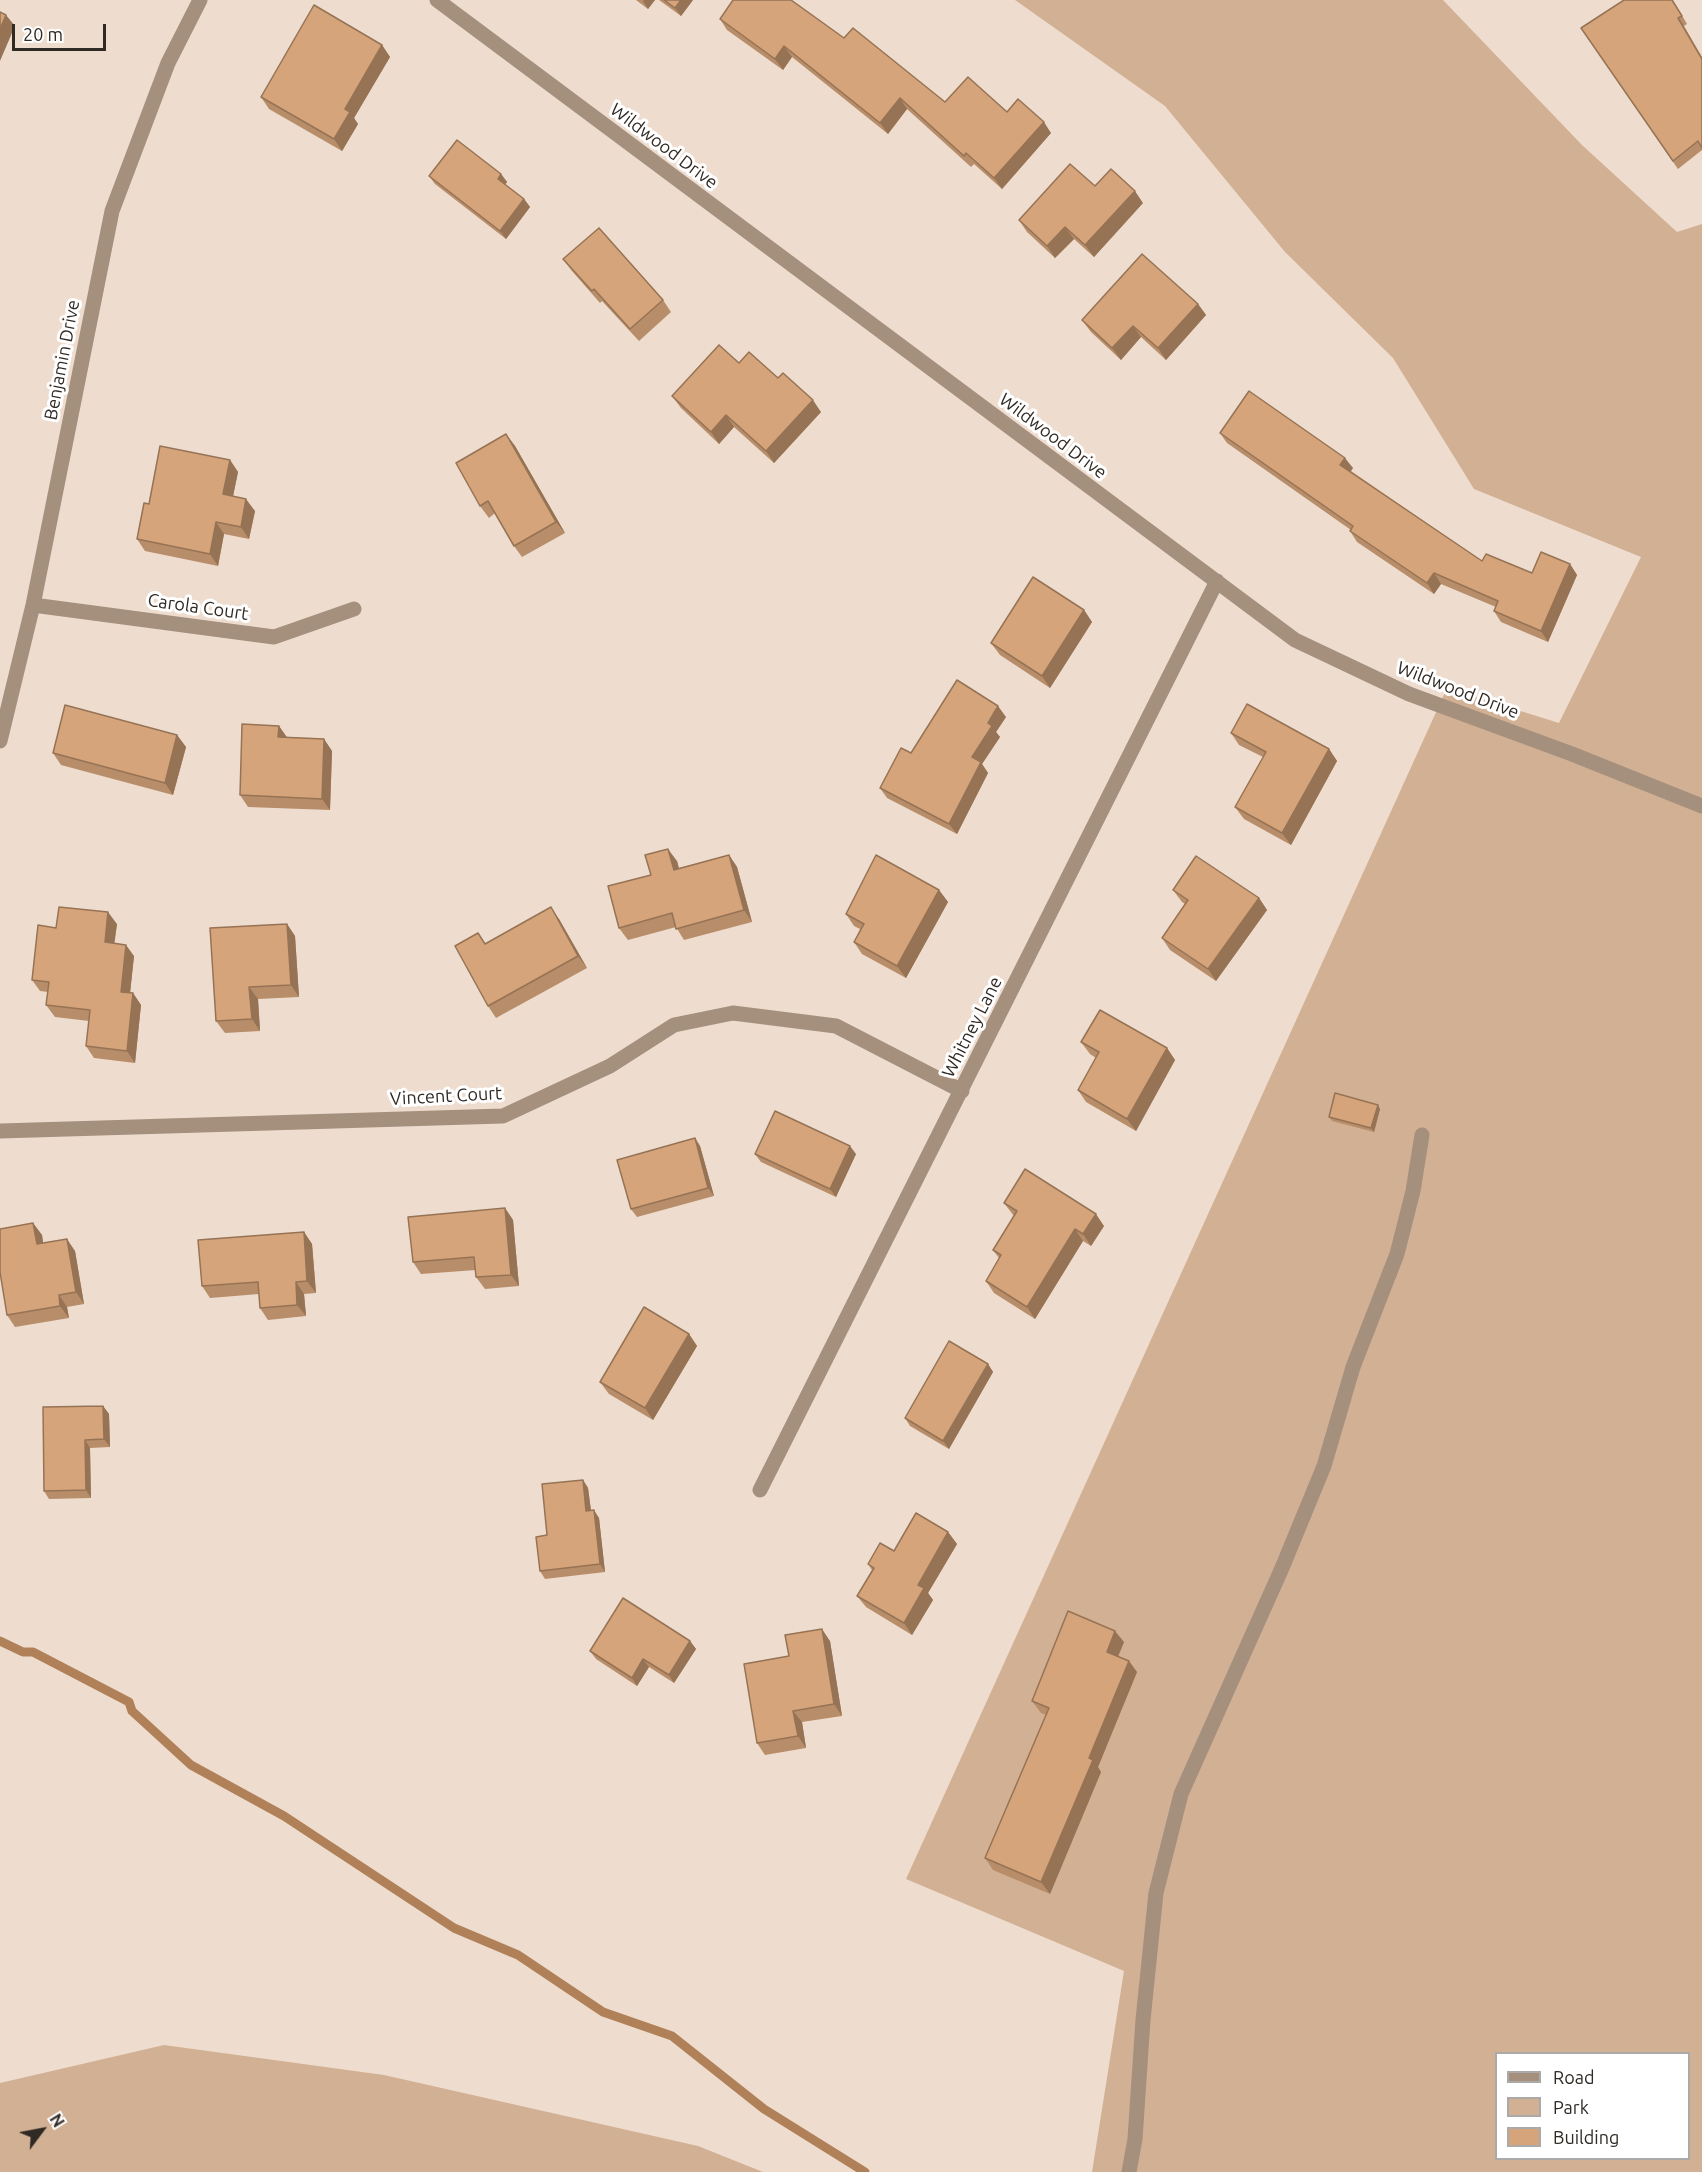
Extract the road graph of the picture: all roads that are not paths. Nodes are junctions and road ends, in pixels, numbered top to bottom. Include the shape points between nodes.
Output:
1 (200, 0) edge
2 (437, 0) edge
3 (1217, 581) junction
4 (33, 605) junction
5 (354, 609) dead end
6 (0, 741) edge
7 (1702, 806) edge
8 (962, 1090) junction
9 (0, 1131) edge
10 (1422, 1134) dead end
11 (760, 1490) dead end
12 (1129, 2172) edge

1 - 4 street, Benjamin Drive via 168,63 112,211
2 - 3 street, Wildwood Drive
3 - 7 street, Wildwood Drive via 1295,640 1409,694
3 - 8 street, Whitney Lane
4 - 5 street, Carola Court via 274,637
4 - 6 street, Benjamin Drive
8 - 9 street, Vincent Court via 836,1026 733,1013 674,1025 610,1066 503,1116
8 - 11 street, Whitney Lane
10 - 12 street via 1397,1254 1353,1367 1323,1466 1181,1794 1156,1893

